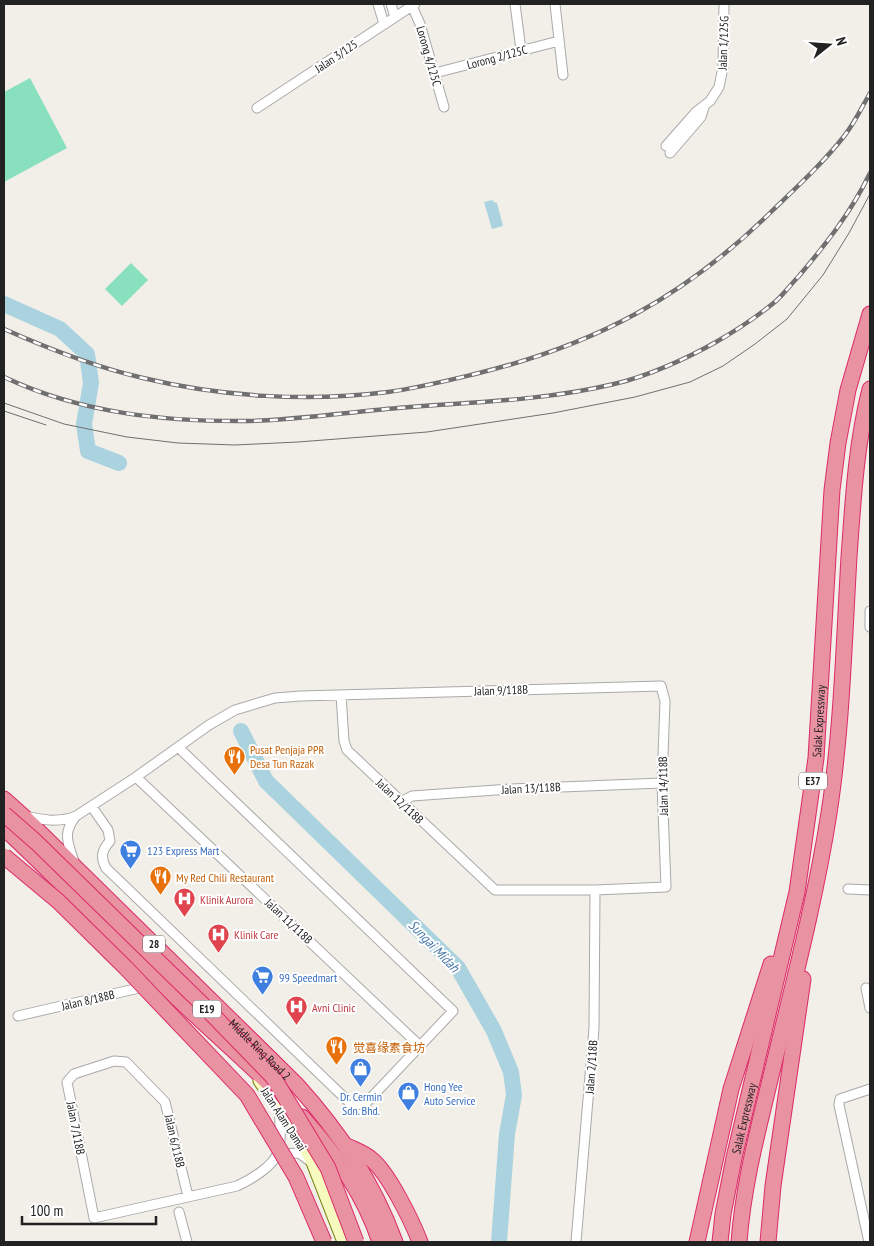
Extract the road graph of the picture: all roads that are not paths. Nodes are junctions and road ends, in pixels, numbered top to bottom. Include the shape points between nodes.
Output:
1 (378, 4) edge
2 (391, 4) edge
3 (515, 4) edge
4 (554, 4) edge
5 (724, 4) edge
6 (413, 5) edge
7 (395, 17) junction
8 (384, 24) junction
9 (559, 41) junction
10 (521, 50) junction
11 (435, 73) junction
12 (563, 75) dead end
13 (444, 107) dead end
14 (257, 108) dead end
15 (670, 147) dead end
16 (870, 314) edge
17 (870, 389) edge
18 (870, 612) edge
19 (870, 627) edge
20 (661, 686) joint
21 (342, 695) junction
22 (178, 746) junction
23 (136, 776) junction
24 (662, 783) junction
25 (4, 799) edge
26 (402, 802) junction
27 (92, 806) junction
28 (4, 814) edge
29 (23, 816) junction
30 (76, 816) junction
31 (4, 828) edge
32 (4, 856) edge
33 (75, 867) junction
34 (816, 888) junction
35 (848, 889) dead end
36 (595, 890) junction
37 (870, 890) edge
38 (797, 892) junction
39 (156, 978) junction
40 (866, 988) dead end
41 (870, 1008) edge
42 (18, 1016) dead end
43 (420, 1046) junction
44 (240, 1055) junction
45 (106, 1063) joint
46 (870, 1089) edge
47 (279, 1109) junction
48 (346, 1145) junction
49 (278, 1154) junction
50 (312, 1162) junction
51 (188, 1196) junction
52 (179, 1212) dead end
53 (378, 1217) junction
54 (187, 1242) edge
55 (324, 1242) edge
56 (343, 1242) edge
57 (356, 1242) edge
58 (380, 1242) edge
59 (395, 1242) edge
60 (420, 1242) edge
61 (576, 1242) edge
62 (697, 1242) edge
63 (720, 1242) edge
64 (739, 1242) edge
65 (768, 1242) edge
66 (869, 1242) edge

1 - 8 street
2 - 7 street
3 - 10 street
4 - 9 street
5 - 15 street, Jalan 1/125G via 722,76 714,96 696,112
6 - 7 street, Jalan 3/125
6 - 11 street, Lorong 4/125C
7 - 8 street, Jalan 3/125
8 - 14 street, Jalan 3/125
9 - 10 street, Lorong 2/125C
9 - 12 street
10 - 11 street, Lorong 2/125C
11 - 13 street, Lorong 4/125C
16 - 38 highway, Salak Expressway / E37 via 848,390 832,490 816,758
17 - 34 highway, Salak Expressway / E37 via 853,492 836,760
18 - 19 street
20 - 21 street, Jalan 9/118B
20 - 24 street, Jalan 14/118B via 665,700
21 - 22 street, Jalan 9/118B via 275,698 255,703 235,710
21 - 26 street, Jalan 12/118B via 347,750
22 - 23 street, Jalan 9/118B
22 - 43 street via 453,1011
23 - 27 street, Jalan 9/118B
23 - 43 street, Jalan 11/118B
24 - 26 street, Jalan 13/118B via 412,796
24 - 36 street, Jalan 14/118B via 666,887
25 - 29 highway, Middle Ring Road 2 / 28
26 - 36 street, Jalan 12/118B via 495,890
27 - 30 street, Jalan 9/118B
27 - 43 street via 108,830 110,841 102,854 106,868 354,1106 368,1101
28 - 57 highway, E19, bridge via 274,1077 328,1168
29 - 30 street via 43,820 68,820
29 - 33 highway, Middle Ring Road 2 / 28
30 - 33 street via 67,832
31 - 39 highway, Middle Ring Road 2 / 28
32 - 55 highway, E19, bridge via 65,907 247,1095 296,1177
33 - 48 highway, Middle Ring Road 2 / 28 via 285,1072
34 - 64 highway, Salak Expressway / E37 via 750,1162
34 - 65 highway
35 - 37 street
36 - 61 street, Jalan 2/118B via 594,1028
38 - 62 highway via 731,1089
38 - 63 highway, Salak Expressway / E37 via 734,1158
39 - 42 street, Jalan 8/188B via 139,988
39 - 44 highway, Middle Ring Road 2 / 28
40 - 41 street
44 - 47 main road, Jalan Alam Damai
44 - 53 highway, Middle Ring Road 2 / 28 via 301,1116
45 - 51 street, Jalan 6/118B via 126,1062 165,1102
45 - 51 street, Jalan 7/118B via 74,1074 67,1082 94,1218
46 - 66 street via 840,1099 839,1106
47 - 49 street
47 - 50 main road, Jalan Alam Damai
48 - 53 highway, Middle Ring Road 2 / 28 via 369,1183
48 - 60 highway via 372,1159 408,1214
49 - 50 street via 299,1153
49 - 51 street via 267,1166 237,1186
50 - 56 main road, Jalan Alam Damai
52 - 54 street
53 - 58 highway, Middle Ring Road 2 / 28
53 - 59 highway, Middle Ring Road 2 / 28

